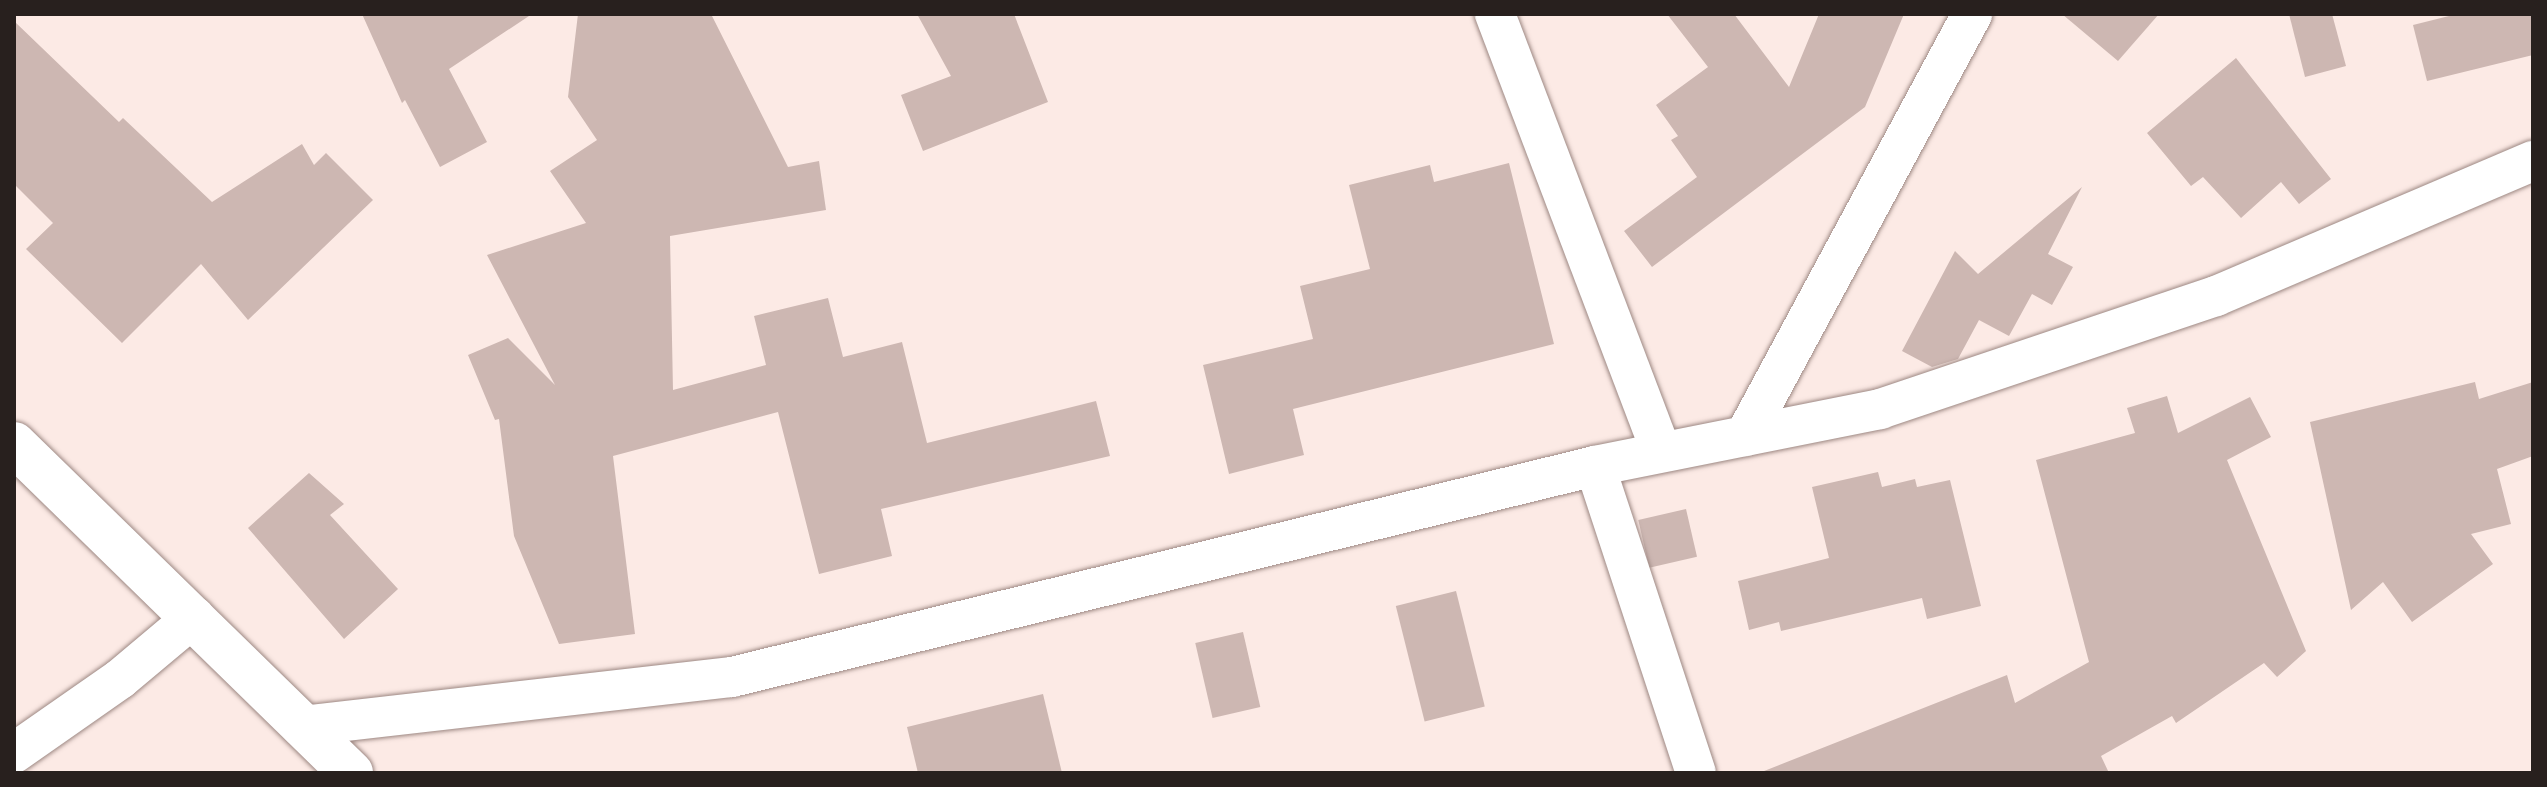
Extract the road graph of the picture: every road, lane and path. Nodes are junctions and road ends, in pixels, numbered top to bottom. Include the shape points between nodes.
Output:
1 (1495, 14) edge
2 (1972, 14) edge
3 (2533, 161) edge
4 (1745, 436) junction
5 (14, 444) edge
6 (1661, 452) junction
7 (1595, 466) junction
8 (194, 617) junction
9 (301, 726) junction
10 (14, 753) edge
11 (351, 773) edge
12 (1696, 773) edge

1 - 6 street
2 - 4 street
3 - 4 street via 2216,296 1880,409
4 - 6 street
5 - 8 street
6 - 7 street
7 - 9 street via 732,677
7 - 12 street
8 - 9 street
8 - 10 street via 120,679
9 - 11 street

